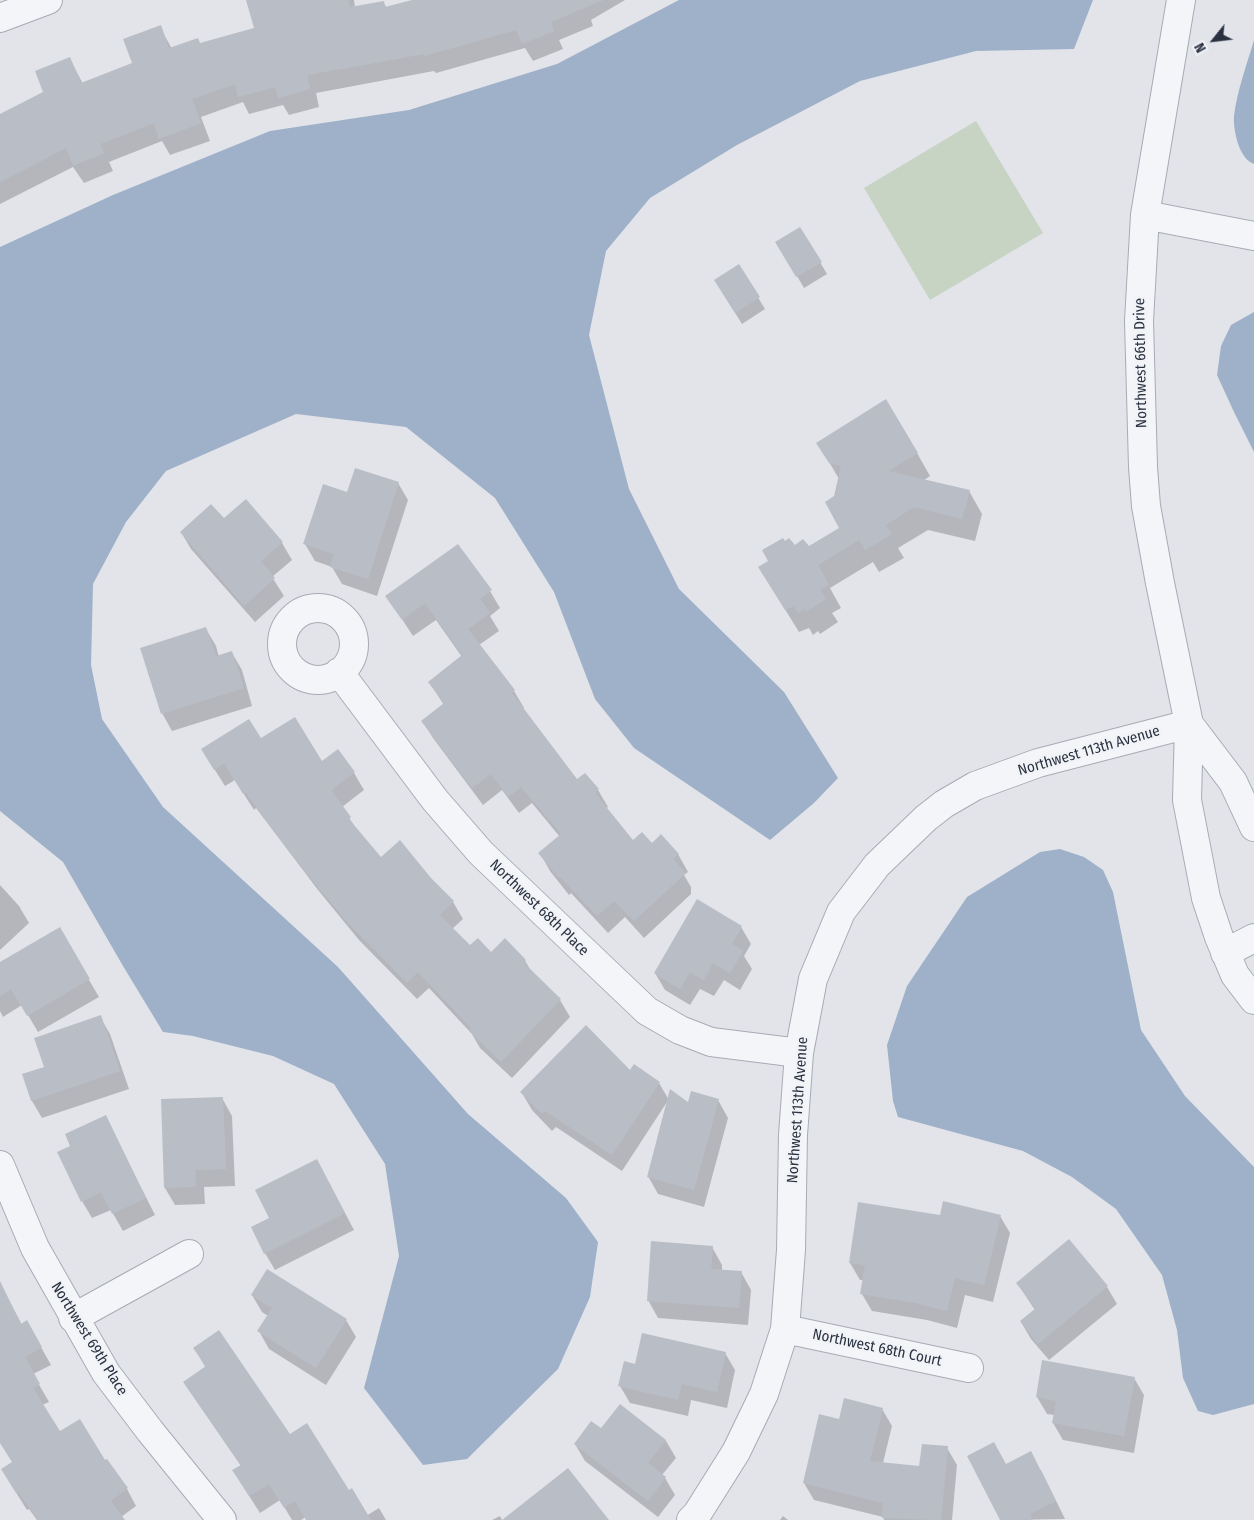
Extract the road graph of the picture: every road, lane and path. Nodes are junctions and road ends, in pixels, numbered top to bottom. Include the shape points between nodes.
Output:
1 (48, 0) edge
2 (1180, 0) edge
3 (0, 18) edge
4 (1145, 215) junction
5 (1254, 236) edge
6 (339, 672) dead end
7 (1189, 724) junction
8 (1233, 782) junction
9 (1254, 811) edge
10 (1254, 827) edge
11 (1254, 938) edge
12 (1225, 954) junction
13 (1254, 1000) edge
14 (799, 1053) junction
15 (0, 1165) edge
16 (189, 1254) dead end
17 (74, 1318) junction
18 (786, 1329) junction
19 (969, 1368) dead end
20 (222, 1520) edge
21 (691, 1520) edge

1 - 3 street
2 - 4 street, Northwest 66th Drive
4 - 5 street
4 - 7 street, Northwest 66th Drive via 1139,321 1143,467 1160,583
6 - 14 street, Northwest 68th Place via 435,800 481,853 647,1011 680,1030 711,1042
7 - 8 street, Northwest 66th Drive
7 - 12 street, Northwest 66th Drive via 1187,800 1206,898
7 - 14 street, Northwest 113th Avenue via 1038,763 975,786 926,818 877,866 841,912 813,979
8 - 9 street, Northwest 66th Drive
8 - 10 street, Northwest 66th Drive
11 - 12 street
12 - 13 street, Northwest 66th Drive via 1235,975
14 - 18 street, Northwest 113th Avenue
15 - 17 street, Northwest 69th Place via 35,1248
16 - 17 street
17 - 20 street, Northwest 69th Place via 112,1380
18 - 19 street, Northwest 68th Court
18 - 21 street, Northwest 113th Avenue via 764,1394 736,1452

